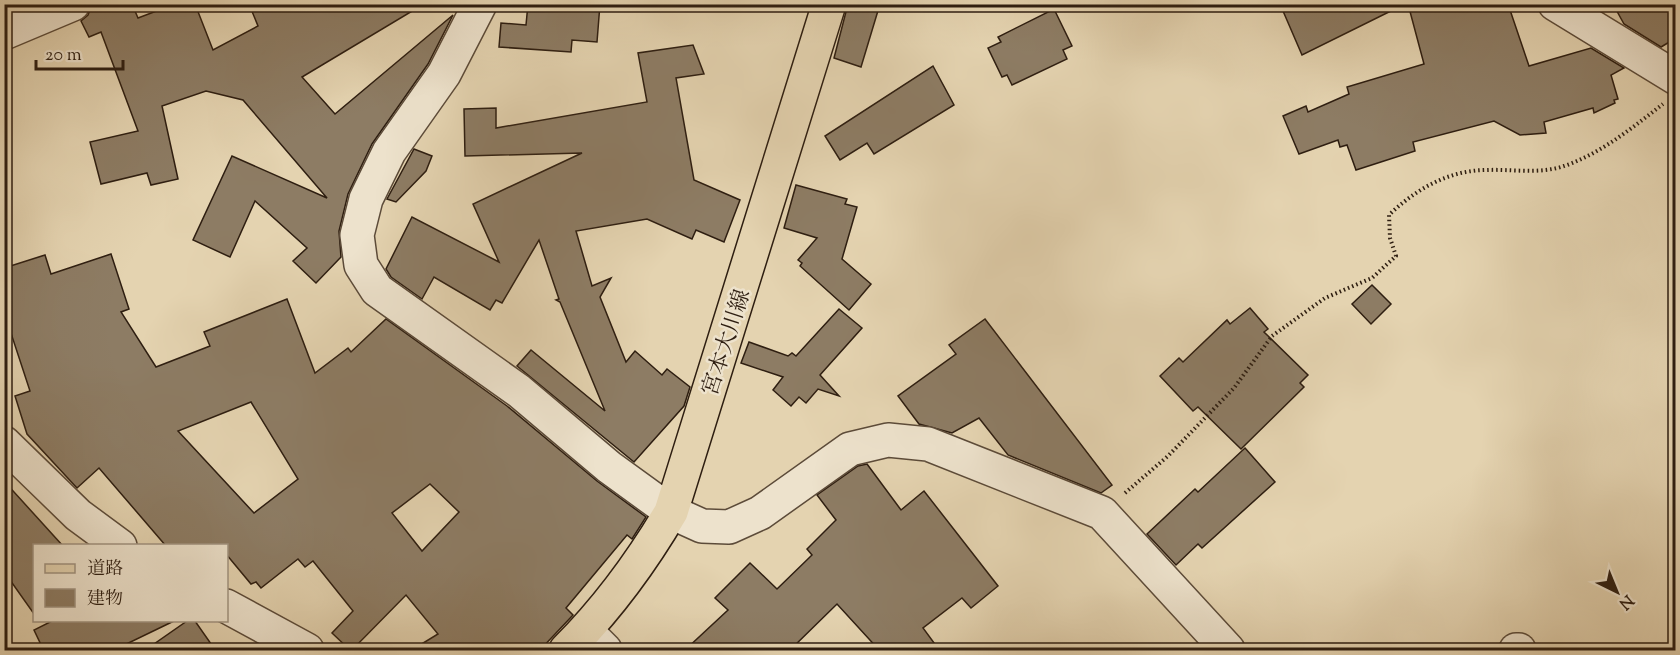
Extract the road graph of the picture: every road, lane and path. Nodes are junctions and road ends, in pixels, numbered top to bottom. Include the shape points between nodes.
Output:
1 (73, 4) edge
2 (480, 4) edge
3 (829, 4) edge
4 (1555, 4) edge
5 (4, 33) edge
6 (1671, 90) edge
7 (4, 442) edge
8 (671, 512) junction
9 (1101, 513) junction
10 (117, 544) edge
11 (228, 607) edge
12 (586, 644) edge
13 (307, 651) edge
14 (1228, 651) edge

1 - 5 street
2 - 8 street via 444,74 389,152 366,199 357,235 361,265 377,290 519,391 609,467
3 - 8 main road, 宮本大川線
4 - 6 street via 1644,61
6 - 9 path via 1590,155 1560,167 1484,170 1442,178 1406,199 1389,215 1396,256 1372,278 1325,298 1272,336 1234,388 1168,456
7 - 10 street via 78,515
8 - 9 street via 702,526 729,526 760,513 850,449 888,440 928,444
8 - 12 main road, 宮本大川線
9 - 14 street
11 - 13 street

